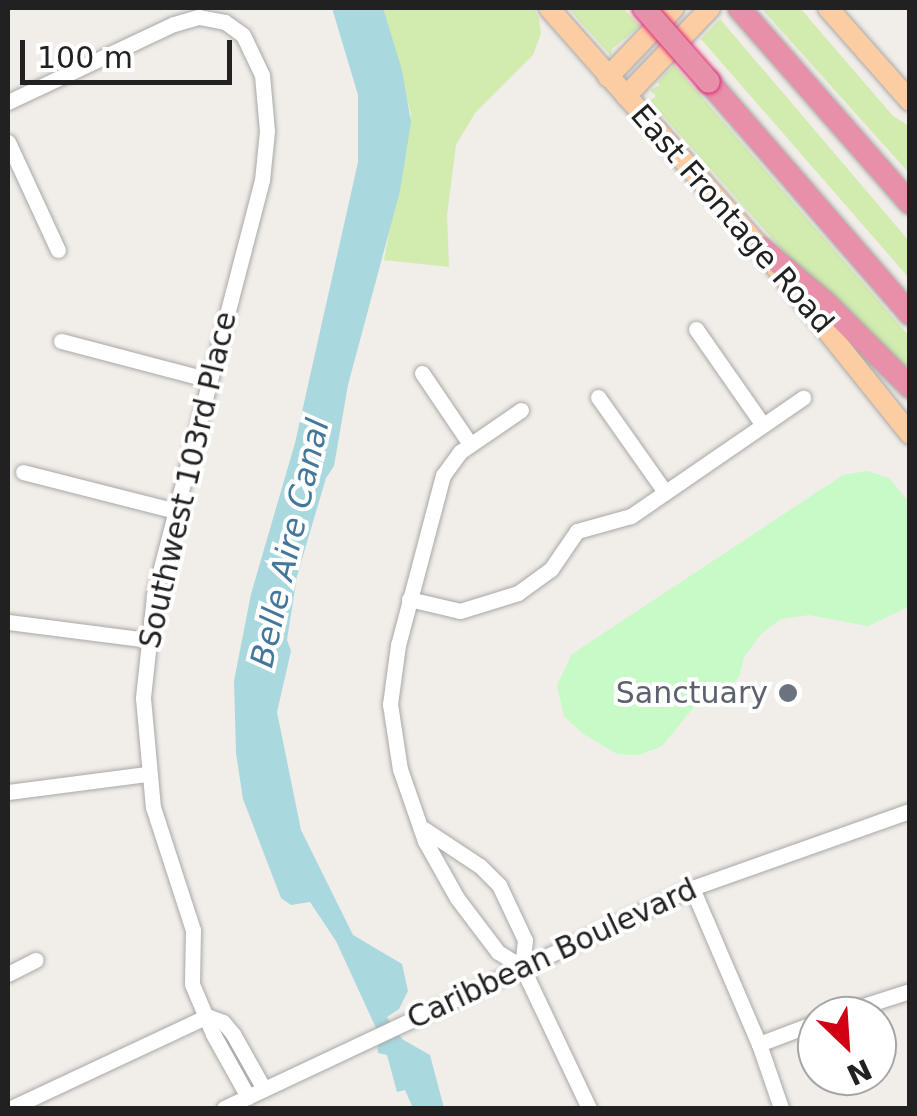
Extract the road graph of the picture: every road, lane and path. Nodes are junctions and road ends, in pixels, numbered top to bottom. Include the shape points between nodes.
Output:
1 (549, 8) edge
2 (644, 8) edge
3 (674, 8) edge
4 (710, 8) edge
5 (739, 8) edge
6 (828, 8) edge
7 (608, 77) junction
8 (626, 96) junction
9 (910, 101) edge
10 (8, 102) edge
11 (8, 142) edge
12 (910, 203) edge
13 (760, 246) junction
14 (58, 250) dead end
15 (910, 314) edge
16 (696, 328) dead end
17 (62, 341) dead end
18 (422, 373) dead end
19 (210, 380) junction
20 (910, 387) edge
21 (598, 397) dead end
22 (802, 398) dead end
23 (521, 410) dead end
24 (763, 425) junction
25 (910, 434) edge
26 (470, 444) junction
27 (23, 472) dead end
28 (665, 492) junction
29 (176, 512) junction
30 (409, 598) junction
31 (8, 622) edge
32 (148, 640) junction
33 (148, 774) junction
34 (8, 792) edge
35 (910, 811) edge
36 (888, 820) junction
37 (910, 820) edge
38 (424, 829) junction
39 (692, 888) junction
40 (511, 908) junction
41 (482, 926) junction
42 (36, 960) dead end
43 (522, 967) junction
44 (8, 974) edge
45 (208, 1016) junction
46 (797, 1030) edge
47 (759, 1044) junction
48 (264, 1089) junction
49 (248, 1096) junction
50 (11, 1108) edge
51 (224, 1108) edge
52 (589, 1108) edge
53 (781, 1108) edge

1 - 7 main road, East Frontage Road
2 - 15 highway, bridge
3 - 7 main road
4 - 8 main road
5 - 12 highway
6 - 9 main road
7 - 8 main road, East Frontage Road
8 - 13 main road, East Frontage Road
10 - 19 street, Southwest 103rd Place via 174,24 214,18 238,30 256,56 267,131 262,180
11 - 14 street
13 - 20 highway
13 - 25 main road, East Frontage Road
16 - 24 street
17 - 19 street
18 - 26 street
19 - 29 street, Southwest 103rd Place
21 - 28 street
22 - 24 street
23 - 26 street
24 - 28 street
26 - 30 street via 443,475
27 - 29 street
28 - 30 street via 626,518 577,531 551,569 509,597 460,612
29 - 32 street, Southwest 103rd Place
30 - 38 street via 390,704 400,769
31 - 32 street
32 - 33 street, Southwest 103rd Place via 142,698
33 - 34 street
33 - 45 street, Southwest 103rd Place via 166,854 191,920 190,976
35 - 36 street, Caribbean Boulevard
36 - 37 street, Caribbean Boulevard
36 - 39 street, Caribbean Boulevard
38 - 40 street via 486,872
38 - 41 street via 449,885
39 - 43 street, Caribbean Boulevard
39 - 47 street
40 - 41 street
40 - 43 street via 525,940
41 - 43 street via 498,952
42 - 44 street
43 - 48 street, Caribbean Boulevard
43 - 52 street
45 - 48 street, Southwest 103rd Place via 232,1034
45 - 49 street, Southwest 103rd Place
45 - 50 street
46 - 47 street
47 - 53 street
48 - 49 street, Caribbean Boulevard
49 - 51 street, Caribbean Boulevard

